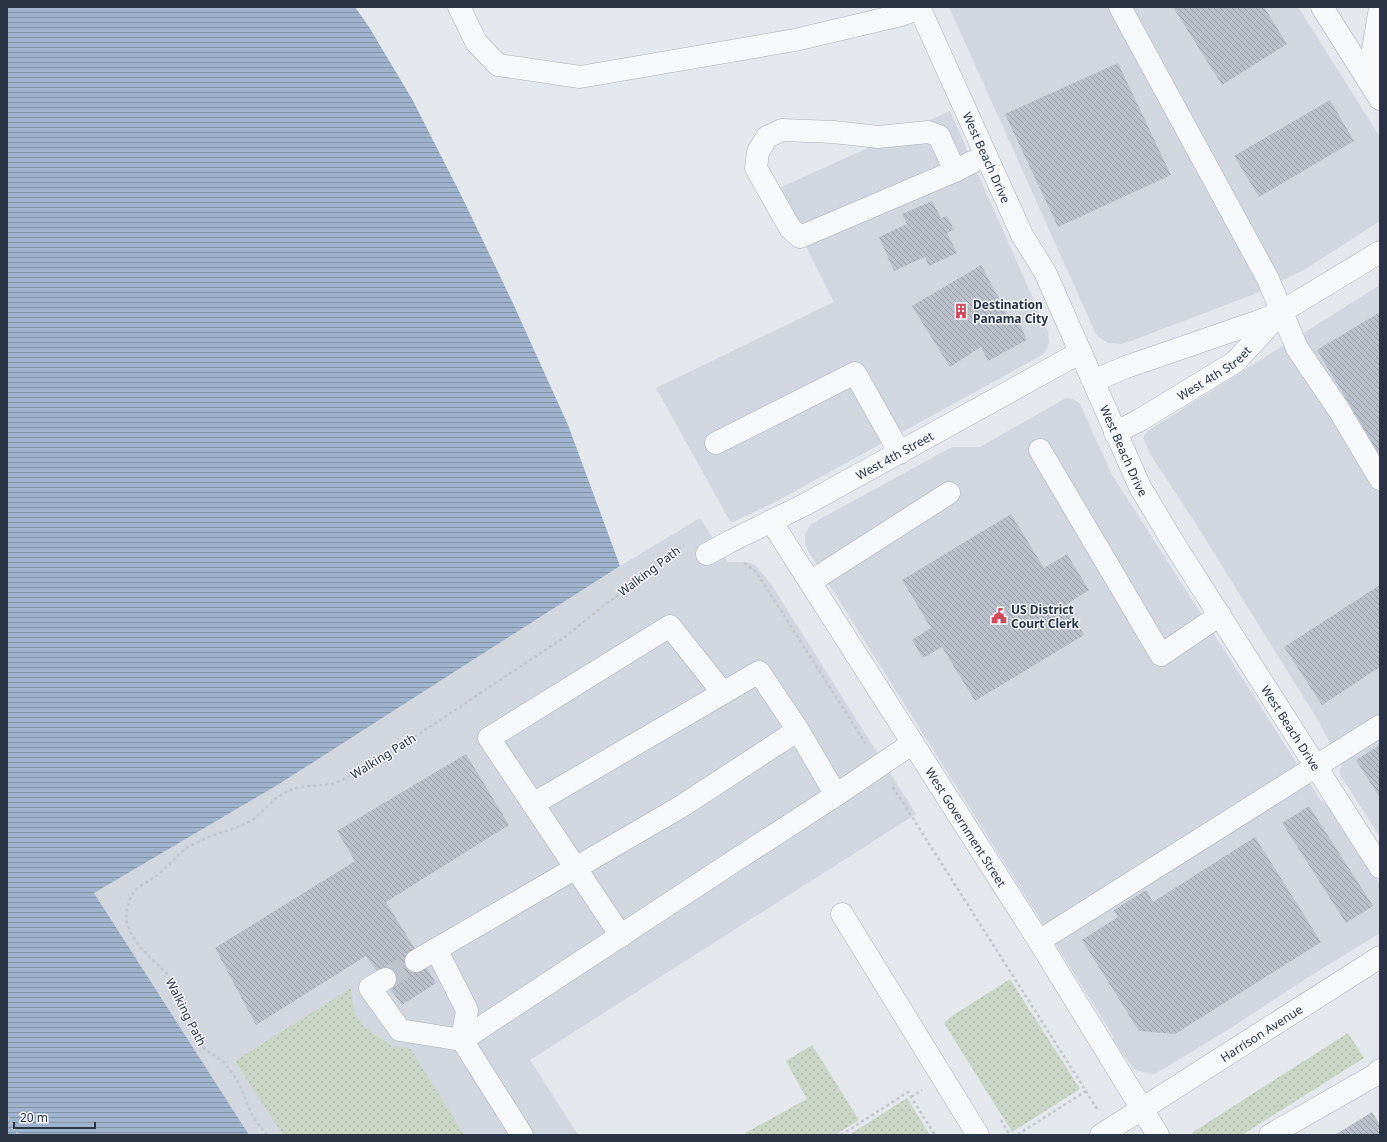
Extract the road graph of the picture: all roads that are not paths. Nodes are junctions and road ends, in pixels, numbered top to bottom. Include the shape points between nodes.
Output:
1 (459, 7) edge
2 (1120, 7) edge
3 (1322, 7) edge
4 (920, 8) edge
5 (1380, 8) edge
6 (1368, 80) junction
7 (1380, 99) edge
8 (986, 155) junction
9 (955, 171) junction
10 (1380, 252) edge
11 (1281, 312) junction
12 (1081, 352) junction
13 (1093, 381) junction
14 (1115, 433) junction
15 (716, 443) dead end
16 (1040, 450) dead end
17 (900, 453) junction
18 (1380, 479) edge
19 (949, 493) dead end
20 (772, 520) junction
21 (707, 554) dead end
22 (810, 582) junction
23 (1220, 615) junction
24 (723, 693) junction
25 (1380, 726) edge
26 (798, 730) junction
27 (913, 743) junction
28 (1316, 767) junction
29 (836, 795) junction
30 (533, 804) junction
31 (1380, 867) edge
32 (576, 868) junction
33 (842, 914) dead end
34 (621, 936) junction
35 (1039, 942) junction
36 (436, 949) junction
37 (1380, 957) edge
38 (416, 961) tunnel mouth
39 (385, 979) tunnel mouth
40 (462, 1040) junction
41 (1378, 1078) edge
42 (1142, 1108) junction
43 (522, 1135) edge
44 (978, 1135) edge
45 (1101, 1135) edge
46 (1158, 1135) edge
47 (1270, 1135) edge

1 - 4 street via 476,42 498,65 580,77 794,40 901,15
2 - 11 street via 1268,279
3 - 6 street
4 - 8 street, West Beach Drive
5 - 6 street
6 - 7 street
8 - 9 street
8 - 12 street, West Beach Drive via 1022,235 1045,272
9 - 9 street via 800,237 790,228 756,168 758,152 767,137 782,130 878,137 928,132 939,136
10 - 11 street, West 4th Street
11 - 13 street, West 4th Street
11 - 14 street, West 4th Street via 1235,362
11 - 18 street via 1297,348 1339,410
12 - 13 street, West Beach Drive
12 - 17 street, West 4th Street
13 - 14 street, West Beach Drive
14 - 23 street, West Beach Drive via 1140,487
15 - 17 street via 855,373
16 - 23 street via 1161,655
17 - 20 street, West 4th Street
19 - 22 street
20 - 21 street, West 4th Street
20 - 22 street, West Government Street
22 - 27 street, West Government Street
23 - 28 street, West Beach Drive
24 - 26 street via 758,672
24 - 30 street
24 - 30 street via 670,626 489,738
25 - 28 street
26 - 29 street
26 - 32 street via 682,806
27 - 29 street
27 - 35 street, West Government Street
28 - 31 street, West Beach Drive
28 - 35 street
29 - 34 street
30 - 32 street
32 - 34 street
32 - 36 street
33 - 44 street
34 - 40 street
35 - 42 street, West Government Street
36 - 38 street
36 - 40 street via 467,1010
37 - 42 street, Harrison Avenue
39 - 40 street via 370,988 400,1030
40 - 43 street
41 - 47 street
42 - 45 street, Harrison Avenue
42 - 46 street, West Government Street

